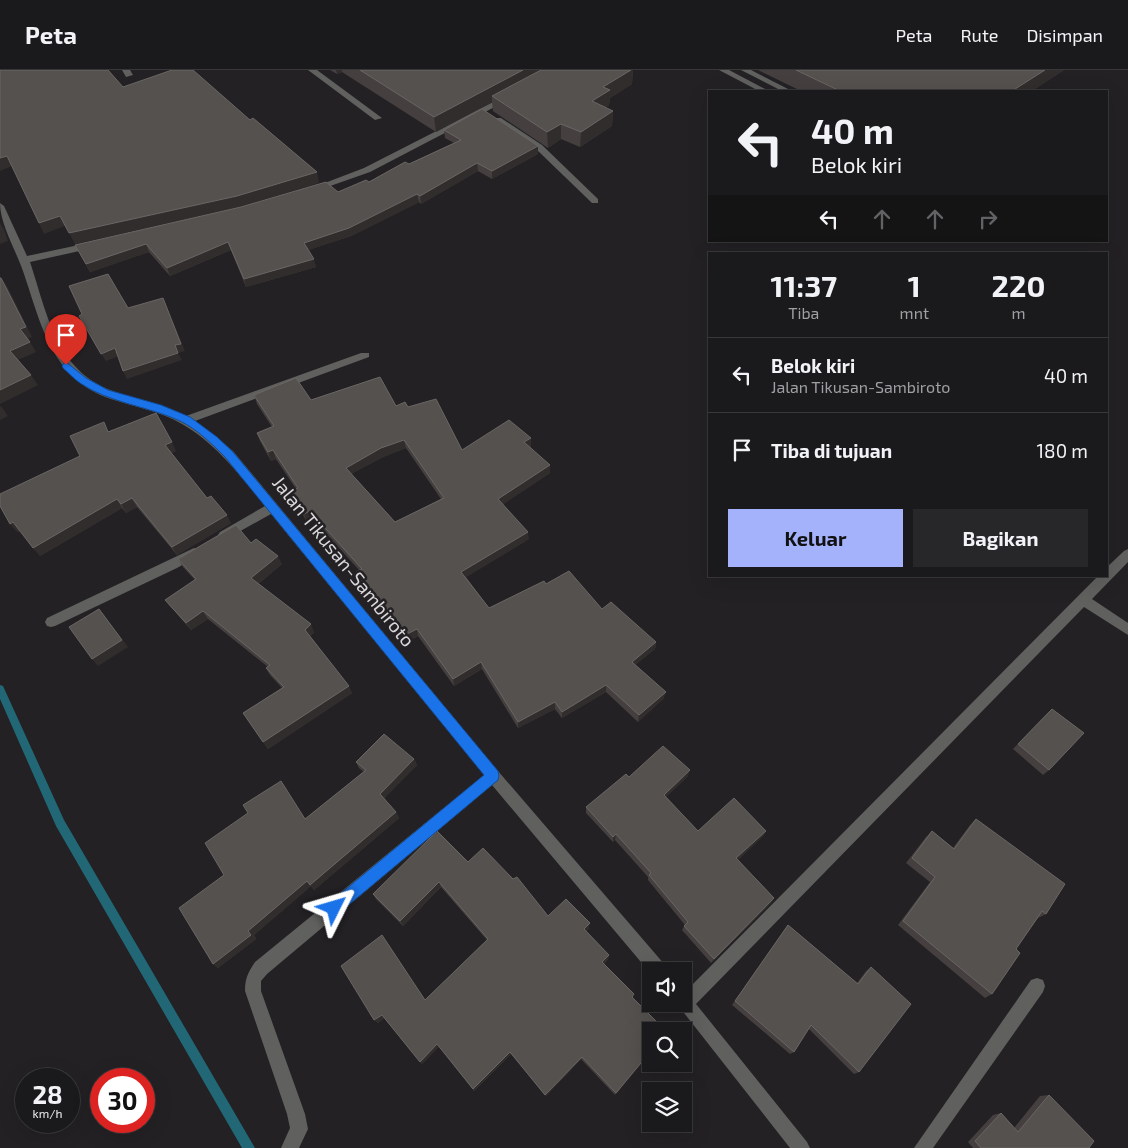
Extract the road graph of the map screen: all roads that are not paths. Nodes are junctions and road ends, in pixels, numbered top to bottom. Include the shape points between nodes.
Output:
1 (312, 70) edge
2 (723, 70) edge
3 (745, 70) edge
4 (763, 90) edge
5 (786, 90) edge
6 (518, 93) edge
7 (482, 111) junction
8 (378, 118) dead end
9 (300, 193) edge
10 (595, 201) dead end
11 (2, 213) edge
12 (99, 243) edge
13 (24, 260) junction
14 (364, 355) dead end
15 (186, 420) junction
16 (272, 508) junction
17 (1128, 554) edge
18 (1108, 574) edge
19 (1106, 577) edge
20 (1083, 600) junction
21 (51, 622) dead end
22 (1128, 630) edge
23 (493, 776) junction
24 (651, 962) edge
25 (1037, 986) dead end
26 (692, 995) edge
27 (692, 1011) edge
28 (290, 1148) edge
29 (802, 1148) edge
30 (923, 1148) edge

1 - 8 street
2 - 4 street
3 - 5 street
6 - 7 street
7 - 9 street via 367,170
7 - 10 street via 539,147
11 - 13 street, Jalan Tikusan-Sambiroto
12 - 13 street
13 - 15 street, Jalan Tikusan-Sambiroto via 56,349 82,381
14 - 15 street
15 - 16 street, Jalan Tikusan-Sambiroto via 229,454
16 - 21 street via 173,565
16 - 23 street, Jalan Tikusan-Sambiroto
17 - 18 street
19 - 20 street
20 - 22 street
20 - 26 street
23 - 24 street, Jalan Tikusan-Sambiroto
23 - 28 street via 261,968 253,979 253,991 296,1114 299,1129
25 - 30 street
27 - 29 street

